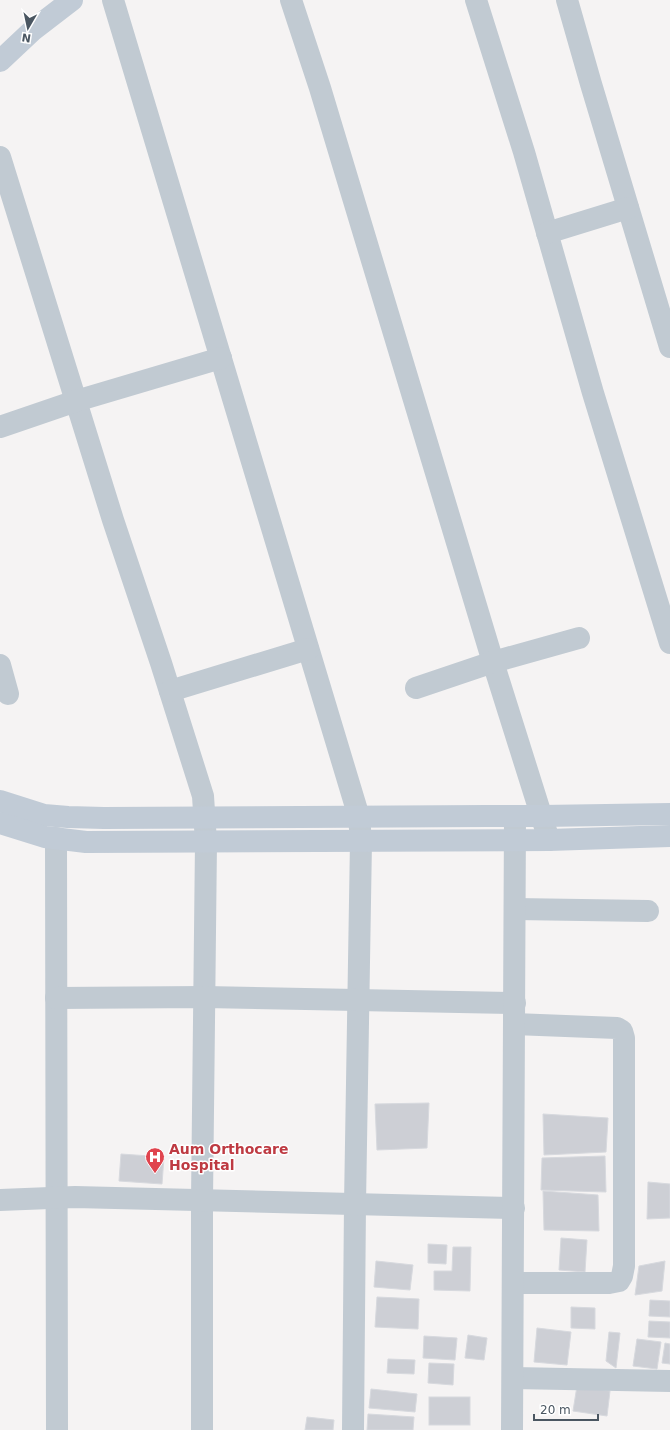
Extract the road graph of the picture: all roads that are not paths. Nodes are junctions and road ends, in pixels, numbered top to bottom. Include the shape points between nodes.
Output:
1 (72, 0) edge
2 (113, 0) edge
3 (291, 0) edge
4 (476, 0) edge
5 (567, 0) edge
6 (0, 60) edge
7 (0, 157) edge
8 (628, 208) junction
9 (547, 233) junction
10 (670, 347) edge
11 (221, 358) junction
12 (76, 402) junction
13 (0, 427) edge
14 (579, 638) dead end
15 (670, 643) edge
16 (308, 649) junction
17 (493, 662) junction
18 (0, 665) edge
19 (416, 688) dead end
20 (170, 691) junction
21 (8, 694) dead end
22 (0, 801) edge
23 (670, 814) edge
24 (515, 816) junction
25 (542, 816) junction
26 (359, 817) junction
27 (205, 818) junction
28 (0, 823) edge
29 (670, 836) edge
30 (56, 838) junction
31 (515, 839) junction
32 (361, 840) junction
33 (549, 840) junction
34 (206, 842) junction
35 (515, 909) junction
36 (648, 911) dead end
37 (205, 997) junction
38 (56, 998) junction
39 (358, 1001) junction
40 (514, 1014) junction
41 (56, 1198) junction
42 (0, 1200) edge
43 (202, 1200) junction
44 (355, 1204) junction
45 (514, 1208) junction
46 (514, 1283) junction
47 (513, 1378) junction
48 (670, 1381) edge
49 (57, 1430) edge
50 (202, 1430) edge
51 (353, 1430) edge
52 (512, 1430) edge

1 - 6 main road
2 - 11 street
3 - 17 street
4 - 9 street
5 - 8 street
7 - 12 street
8 - 9 street
8 - 10 street
9 - 15 street
11 - 12 street
11 - 16 street
12 - 13 street
12 - 20 street
14 - 17 street
16 - 20 street
16 - 26 street
17 - 19 street
17 - 25 street
18 - 21 street
20 - 27 street via 203,796
22 - 27 main road via 44,815 68,817
23 - 25 main road
24 - 25 main road
24 - 26 main road
24 - 31 street
25 - 33 street
26 - 27 main road
26 - 32 street
27 - 34 street
28 - 30 main road
29 - 33 main road
30 - 34 main road via 86,842
30 - 38 street
31 - 32 main road
31 - 33 main road
31 - 35 street
32 - 34 main road
32 - 39 street
34 - 37 street
35 - 36 street
35 - 40 street
37 - 38 street
37 - 39 street
37 - 43 street
38 - 41 street
39 - 40 street
39 - 44 street
40 - 45 street
40 - 46 street via 617,1028 624,1038 622,1276 619,1281 609,1284
41 - 42 street
41 - 43 street
41 - 49 street
43 - 44 street
43 - 50 street
44 - 45 street
44 - 51 street
45 - 46 street
46 - 47 street
47 - 48 street
47 - 52 street

